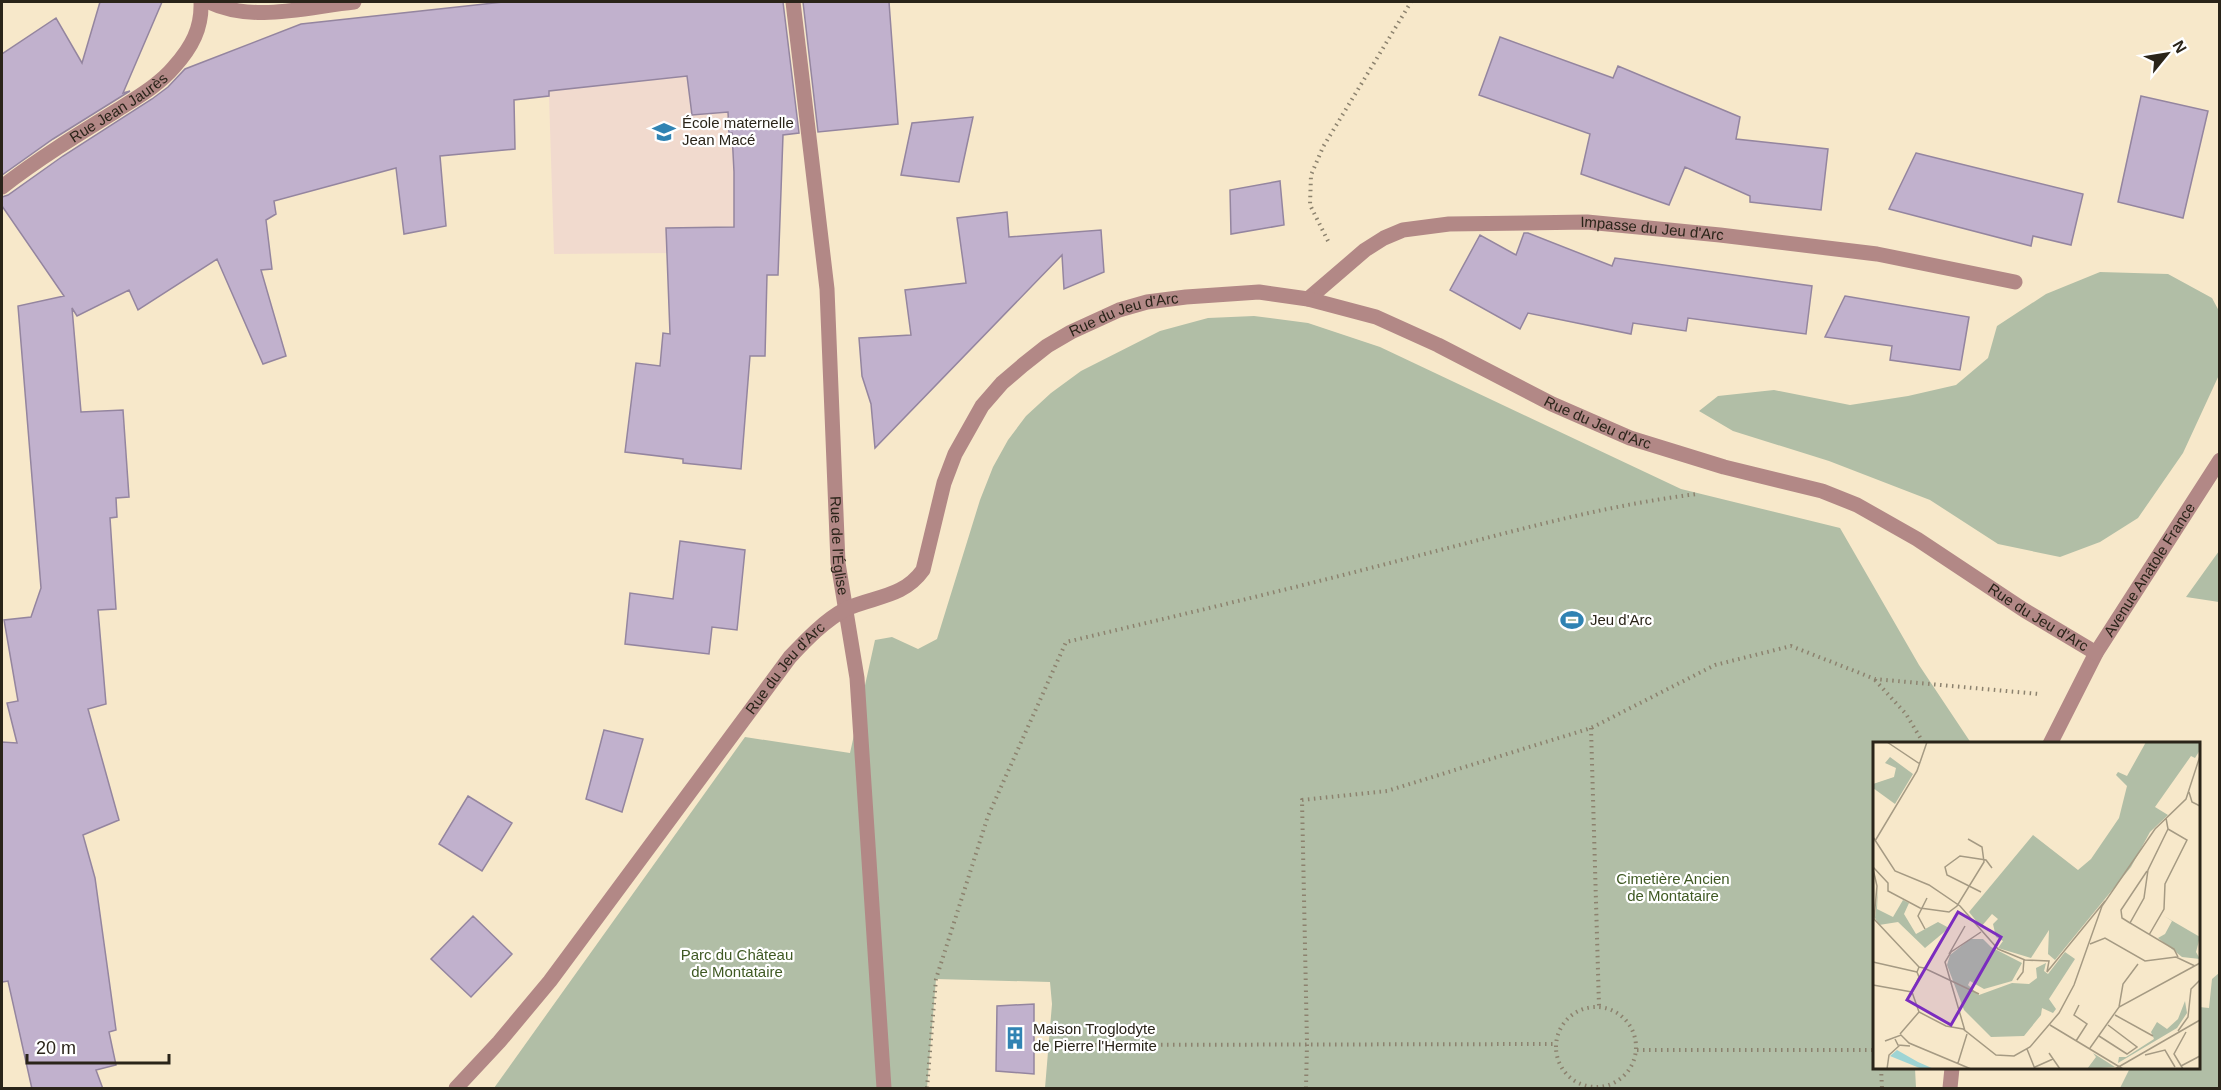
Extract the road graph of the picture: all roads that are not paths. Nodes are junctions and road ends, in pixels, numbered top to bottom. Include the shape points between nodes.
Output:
1 (201, 2) edge
2 (209, 2) edge
3 (354, 2) edge
4 (794, 2) edge
5 (2, 187) edge
6 (2015, 282) dead end
7 (1308, 299) junction
8 (2220, 460) edge
9 (846, 609) junction
10 (2096, 652) junction
11 (2051, 742) edge
12 (1952, 1069) edge
13 (456, 1089) edge
14 (884, 1089) edge
15 (1950, 1089) edge

1 - 5 street, Rue Jean Jaurès via 198,31 174,68
2 - 3 street via 228,9 267,12
4 - 9 street, Rue de l'Église via 827,289 836,533
6 - 7 street, Impasse du Jeu d'Arc via 1877,254 1587,222 1449,224 1403,230 1365,249
7 - 9 street, Rue du Jeu d'Arc via 1259,291 1147,302 1095,320 1047,346 1002,383 967,429 945,483 923,570 915,582
7 - 10 street, Rue du Jeu d'Arc via 1376,317 1630,438 1822,491 1857,505
8 - 10 street, Avenue Anatole France
9 - 13 street, Rue du Jeu d'Arc via 790,657 550,981
9 - 14 street, Rue de l'Église via 857,678
10 - 11 street, Avenue Anatole France
12 - 15 street

